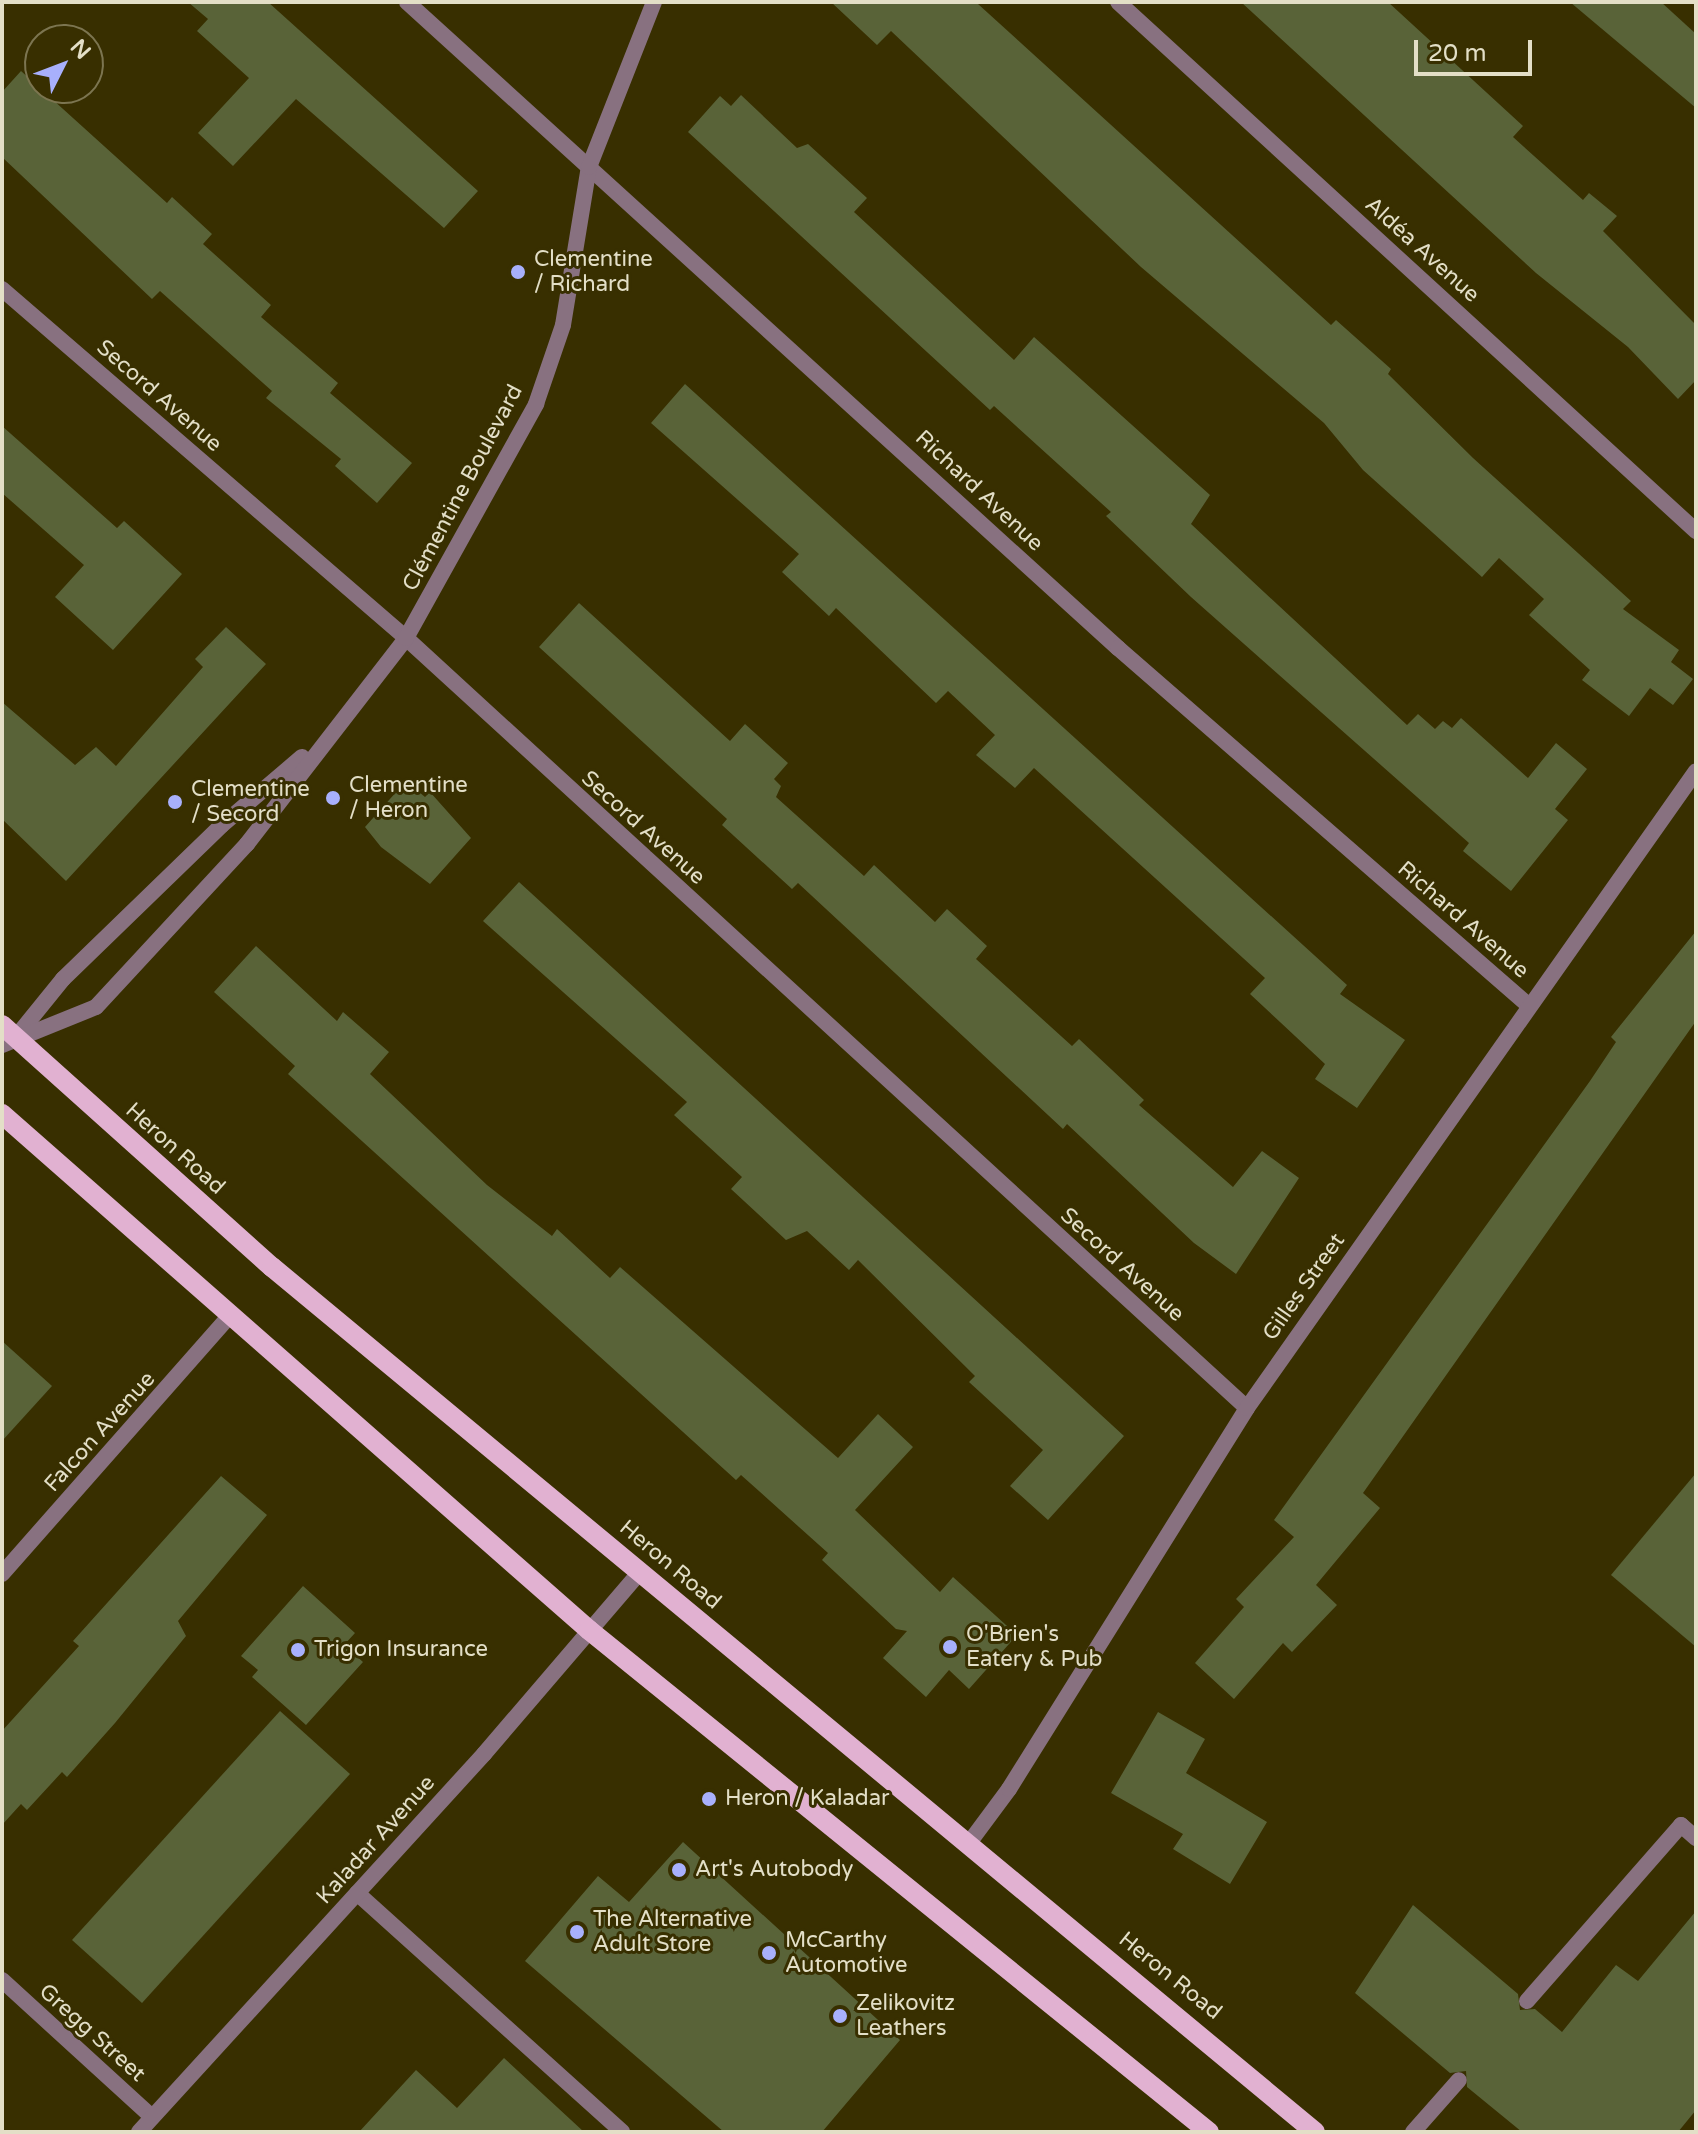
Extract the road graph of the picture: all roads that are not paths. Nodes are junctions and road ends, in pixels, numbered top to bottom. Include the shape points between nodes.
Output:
1 (407, 2) edge
2 (654, 2) edge
3 (1118, 2) edge
4 (589, 167) junction
5 (2, 289) edge
6 (1696, 531) edge
7 (406, 638) junction
8 (324, 739) junction
9 (1696, 771) edge
10 (1527, 1004) junction
11 (6, 1036) edge
12 (2, 1114) edge
13 (228, 1318) junction
14 (1247, 1408) junction
15 (640, 1572) junction
16 (2, 1574) edge
17 (589, 1630) junction
18 (1696, 1838) edge
19 (969, 1843) junction
20 (357, 1893) junction
21 (2, 1980) edge
22 (1527, 2001) dead end
23 (1459, 2080) dead end
24 (152, 2117) junction
25 (139, 2132) edge
26 (622, 2132) edge
27 (1209, 2132) edge
28 (1315, 2132) edge
29 (1413, 2132) edge

1 - 4 street, Richard Avenue
2 - 4 street, Clémentine Boulevard
3 - 6 street, Aldéa Avenue
4 - 7 street, Clémentine Boulevard via 563,325 536,404
4 - 10 street, Richard Avenue via 1118,648
5 - 7 street, Secord Avenue
7 - 8 street, Clémentine Boulevard
7 - 14 street, Secord Avenue
8 - 11 street, Clémentine Boulevard via 222,825
8 - 11 street, Clémentine Boulevard via 247,844 96,1007
9 - 10 street, Gilles Street
10 - 14 street, Gilles Street
11 - 15 main road, Heron Road via 272,1267
12 - 13 main road
13 - 16 street, Falcon Avenue
13 - 17 main road
14 - 19 street, Gilles Street
15 - 17 street, Kaladar Avenue
15 - 19 main road, Heron Road
17 - 20 street, Kaladar Avenue
17 - 27 main road
18 - 22 street via 1681,1825
19 - 28 main road, Heron Road
20 - 24 street, Kaladar Avenue
20 - 26 street
21 - 24 street, Gregg Street
23 - 29 street
24 - 25 street, Kaladar Avenue

